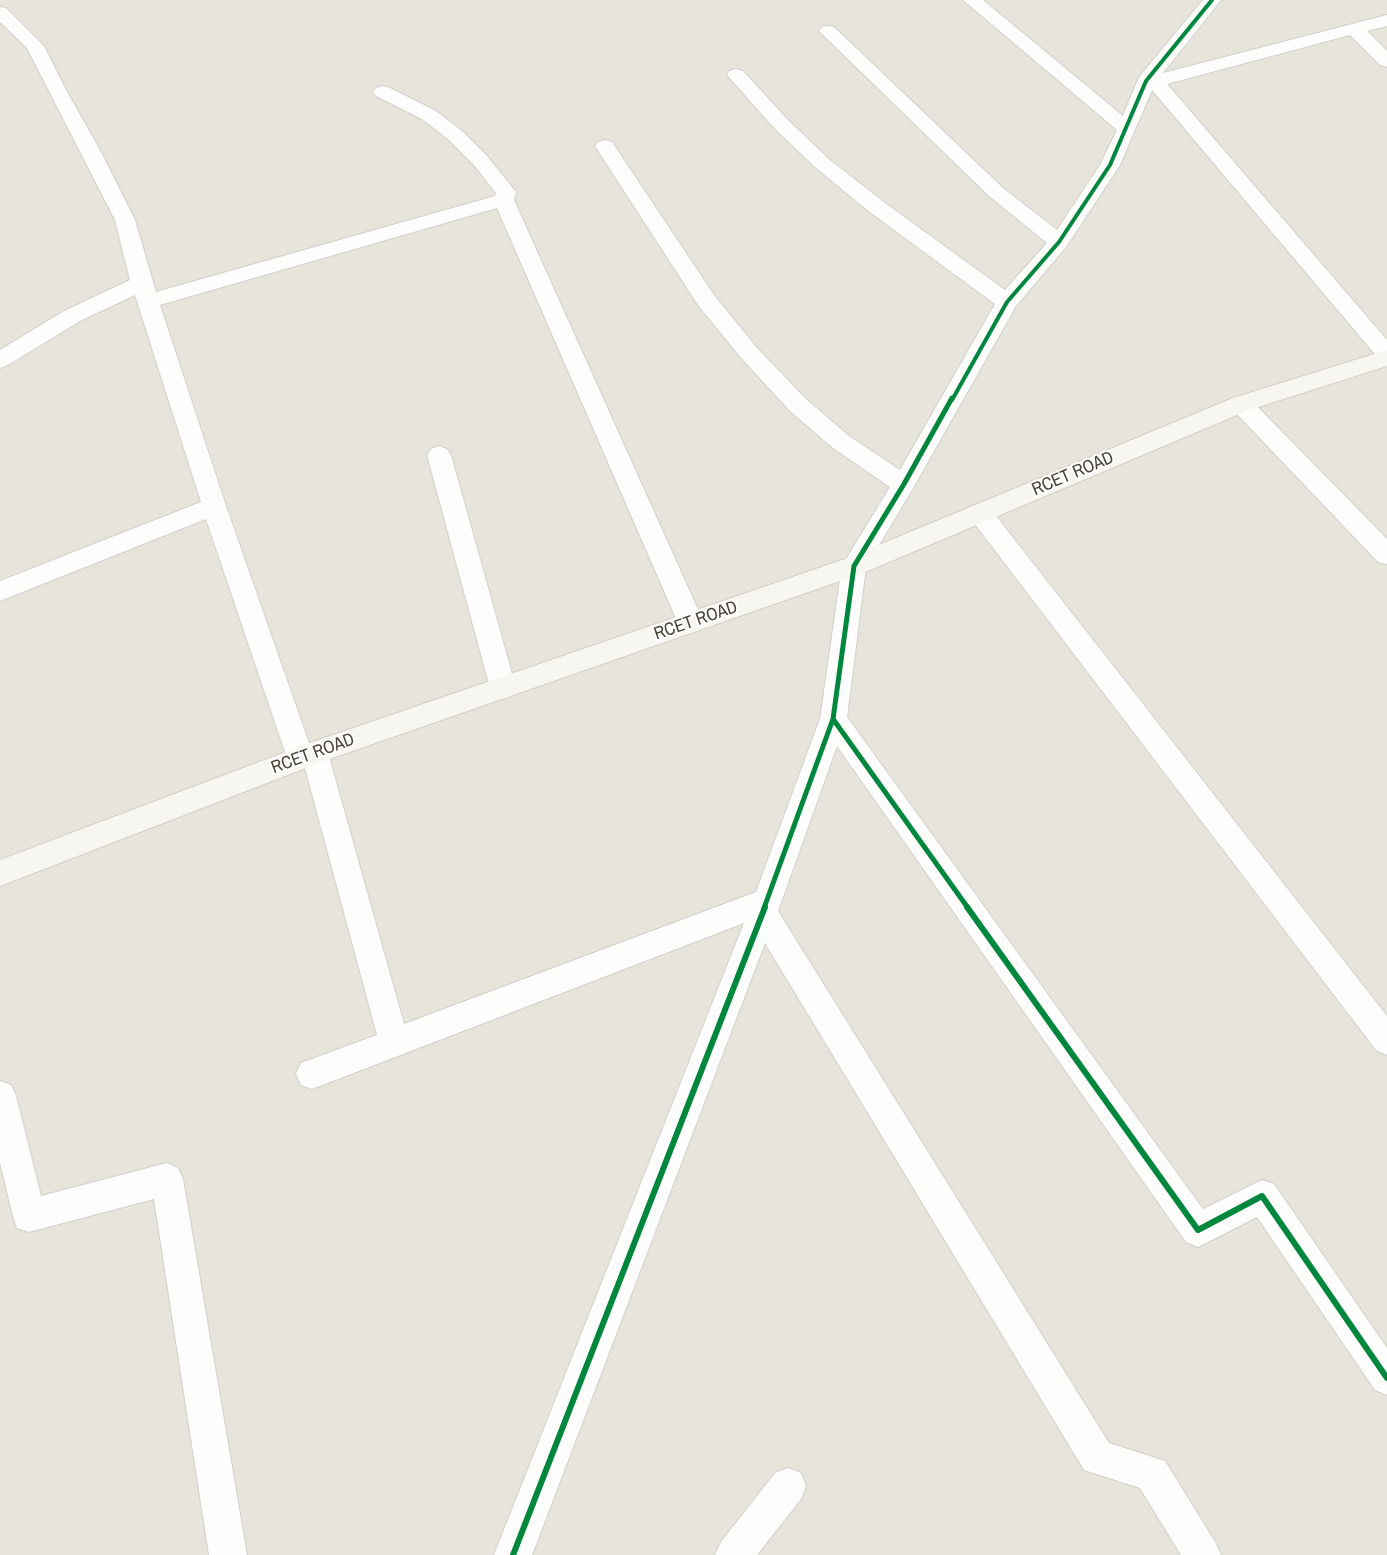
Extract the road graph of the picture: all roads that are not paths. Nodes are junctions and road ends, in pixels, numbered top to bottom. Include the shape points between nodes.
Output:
1 (972, 0) edge
2 (1212, 0) edge
3 (0, 12) edge
4 (1387, 20) edge
5 (1353, 28) junction
6 (828, 31) dead end
7 (1387, 61) edge
8 (736, 75) dead end
9 (1151, 81) junction
10 (382, 92) dead end
11 (1127, 129) junction
12 (605, 146) dead end
13 (504, 200) junction
14 (1059, 242) junction
15 (146, 292) junction
16 (1008, 302) junction
17 (1387, 354) edge
18 (1387, 358) edge
19 (0, 360) edge
20 (1241, 404) junction
21 (439, 455) dead end
22 (904, 484) junction
23 (214, 506) junction
24 (980, 513) junction
25 (1387, 556) edge
26 (854, 566) junction
27 (0, 591) edge
28 (692, 622) junction
29 (503, 688) junction
30 (833, 719) junction
31 (308, 756) junction
32 (0, 874) edge
33 (765, 907) junction
34 (1387, 1040) edge
35 (394, 1042) junction
36 (312, 1074) dead end
37 (0, 1096) edge
38 (8, 1157) edge
39 (1387, 1378) edge
40 (788, 1486) dead end
41 (228, 1555) edge
42 (513, 1555) edge
43 (734, 1555) edge
44 (1202, 1555) edge

1 - 11 street
2 - 9 street
3 - 15 street via 35,46 54,88 92,154 125,220
4 - 5 street
5 - 7 street
5 - 9 street
6 - 14 street via 996,192
8 - 16 street via 823,164
9 - 11 street
9 - 17 street
10 - 13 street via 429,115 455,135 506,192
11 - 14 street via 1110,165
12 - 22 street via 706,300 750,354 798,405 834,436
13 - 15 street
13 - 28 street
14 - 16 street
15 - 19 street via 72,316
15 - 23 street
16 - 22 street
18 - 20 main road, RCET ROAD
20 - 24 main road, RCET ROAD
20 - 25 street
21 - 29 street
22 - 26 street
23 - 27 street
23 - 31 street
24 - 26 main road, RCET ROAD
24 - 34 street
26 - 28 main road, RCET ROAD
26 - 30 street
28 - 29 main road, RCET ROAD
29 - 31 main road, RCET ROAD
30 - 33 street
30 - 39 street via 1198,1230 1262,1196
31 - 32 main road, RCET ROAD
31 - 35 street
33 - 35 street
33 - 42 street
33 - 44 street via 1097,1457 1152,1474
35 - 36 street
37 - 38 street
38 - 41 street via 30,1216 167,1179
40 - 43 street

